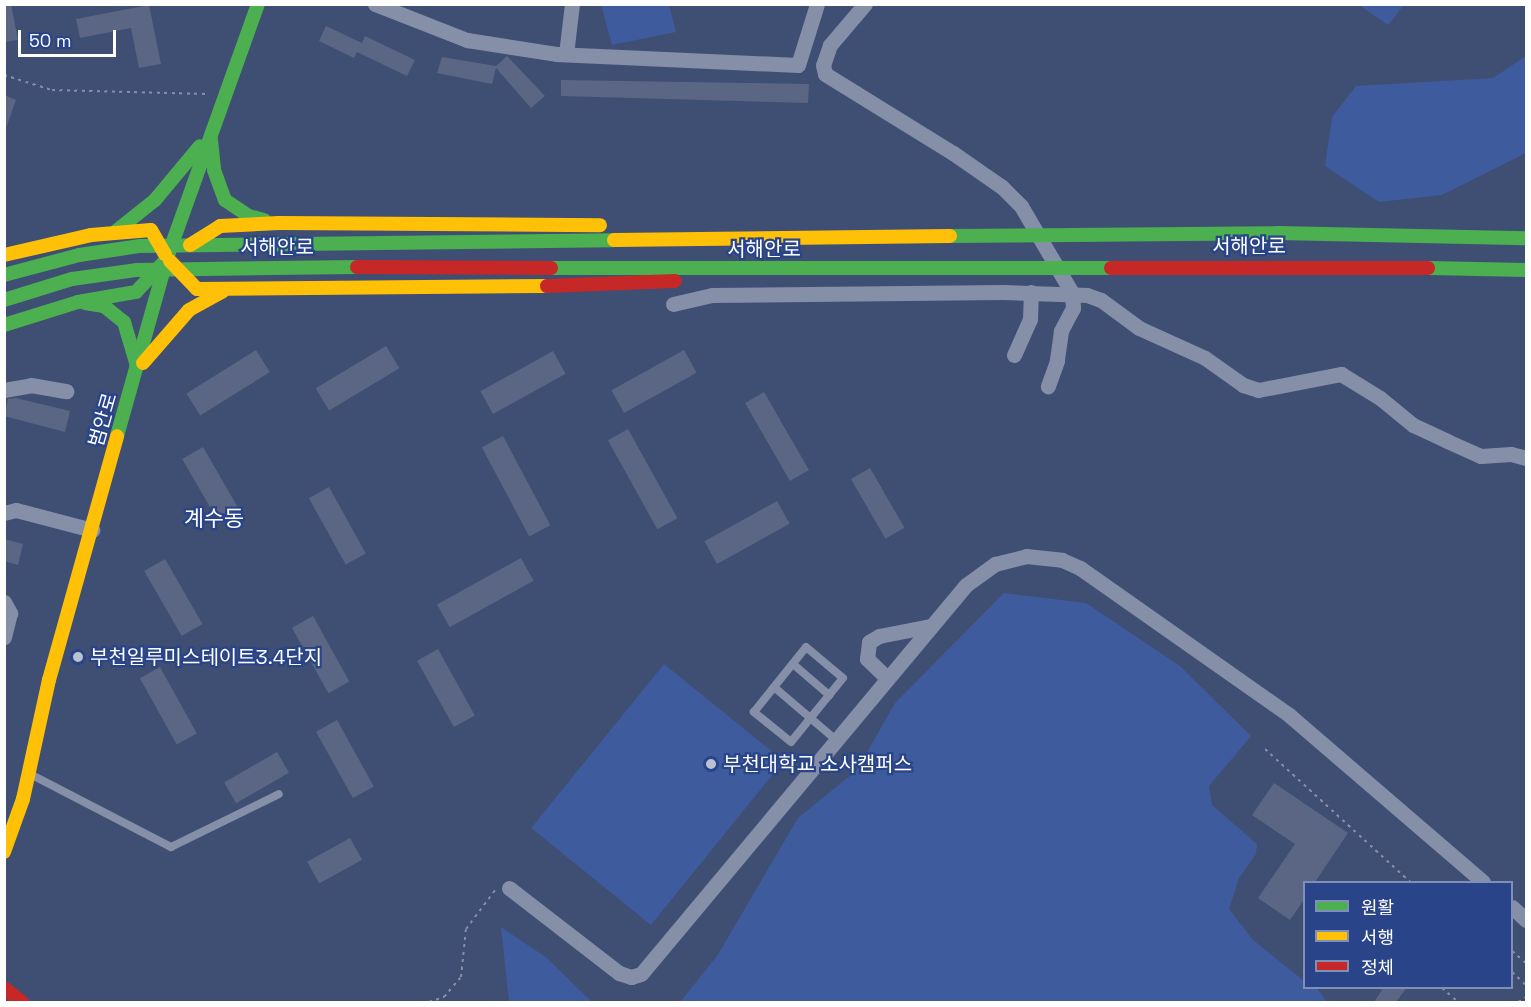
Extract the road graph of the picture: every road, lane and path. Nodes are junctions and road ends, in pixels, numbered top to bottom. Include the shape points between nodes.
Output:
1 (258, 4) edge
2 (375, 4) edge
3 (572, 4) edge
4 (817, 4) edge
5 (865, 4) edge
6 (566, 54) junction
7 (4, 75) edge
8 (225, 95) junction
9 (211, 131) junction
10 (279, 223) junction
11 (115, 232) junction
12 (814, 237) junction
13 (1527, 238) edge
14 (4, 255) edge
15 (167, 258) junction
16 (814, 269) junction
17 (1527, 270) edge
18 (4, 275) edge
19 (228, 289) junction
20 (1031, 292) junction
21 (1072, 293) junction
22 (4, 300) edge
23 (78, 302) junction
24 (673, 304) dead end
25 (4, 325) edge
26 (1014, 355) dead end
27 (137, 371) junction
28 (1048, 386) dead end
29 (4, 390) edge
30 (66, 392) dead end
31 (1527, 458) edge
32 (4, 513) edge
33 (92, 530) junction
34 (4, 602) edge
35 (930, 627) junction
36 (4, 637) edge
37 (793, 664) junction
38 (887, 678) junction
39 (774, 687) junction
40 (829, 695) junction
41 (810, 718) junction
42 (836, 740) junction
43 (1265, 749) dead end
44 (28, 774) junction
45 (279, 794) dead end
46 (4, 852) edge
47 (1409, 881) edge
48 (1482, 881) edge
49 (509, 888) joint
50 (1513, 908) edge
51 (1527, 920) edge
52 (1513, 952) edge
53 (1527, 963) edge
54 (1513, 973) edge
55 (1527, 985) edge
56 (4, 988) edge
57 (1444, 989) edge
58 (1527, 997) edge
59 (22, 1002) edge
60 (429, 1002) edge
61 (1458, 1002) edge
62 (1518, 1002) edge

1 - 8 main road, 범안로
2 - 6 street via 467,40
3 - 6 street
4 - 6 street via 798,65
5 - 21 street via 830,45 823,65 825,74 1002,187 1036,230
7 - 8 path via 52,90
8 - 9 main road, 범안로
9 - 10 main road via 214,170 225,200 249,216
9 - 11 main road via 155,200
9 - 15 main road, 범안로
10 - 12 main road via 679,226
10 - 15 main road via 220,226
11 - 14 main road
11 - 15 main road via 151,230
12 - 13 main road, 서해안로 via 1093,234
12 - 18 main road, 서해안로 via 140,246 79,255
15 - 19 main road via 196,289
15 - 23 main road via 136,292
15 - 27 main road, 범안로
16 - 17 main road, 서해안로
16 - 19 main road via 719,279 580,286
16 - 22 main road, 서해안로 via 212,266 72,279
19 - 27 main road via 182,316
20 - 21 street
20 - 24 street via 712,295
20 - 26 street via 1030,319
21 - 28 street via 1073,308 1061,331 1058,361
21 - 31 street via 1101,300 1139,328 1188,348 1244,385 1258,390 1341,375 1380,398 1413,425 1447,441 1481,456 1511,454
23 - 25 main road
23 - 27 main road via 117,313 130,334
27 - 33 main road, 범안로
29 - 30 street via 31,385
32 - 33 street via 16,510
33 - 44 main road, 범안로 via 49,680
34 - 36 street via 10,613
35 - 38 street
35 - 38 street via 879,636 869,642 867,659
35 - 48 street via 966,585 995,564 1037,556 1071,563 1295,720
37 - 39 lane
37 - 40 lane
37 - 40 lane via 806,647 843,678
38 - 42 street
39 - 41 lane
39 - 41 lane via 754,712 791,742
40 - 41 lane
41 - 42 lane
42 - 49 street via 637,977 619,973
43 - 47 path
44 - 45 lane via 171,847
44 - 46 main road, 범안로
49 - 60 path via 502,882 470,922 463,938 464,967 460,977 444,997
50 - 51 street
52 - 53 path
54 - 55 path
56 - 59 main road
57 - 61 path
58 - 62 path

